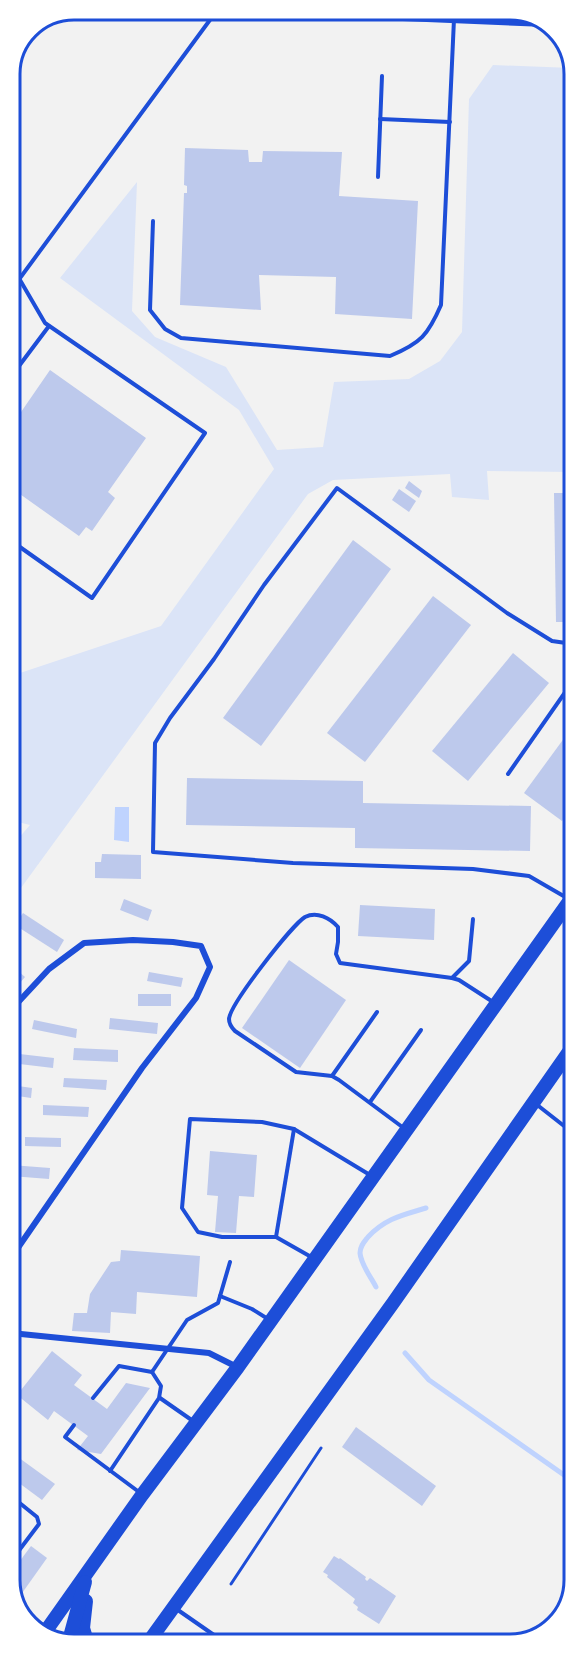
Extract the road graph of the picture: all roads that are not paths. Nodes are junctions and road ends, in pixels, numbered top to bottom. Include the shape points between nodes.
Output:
1 (210, 20) edge
2 (454, 20) edge
3 (500, 20) edge
4 (519, 21) edge
5 (382, 76) dead end
6 (380, 120) junction
7 (450, 122) junction
8 (378, 177) dead end
9 (153, 220) dead end
10 (20, 280) joint
11 (49, 326) junction
12 (20, 365) edge
13 (20, 547) edge
14 (564, 643) edge
15 (564, 694) edge
16 (508, 774) dead end
17 (564, 894) edge
18 (564, 909) edge
19 (473, 919) dead end
20 (452, 978) junction
21 (20, 1000) edge
22 (496, 1004) junction
23 (377, 1012) dead end
24 (421, 1030) dead end
25 (564, 1059) edge
26 (332, 1076) junction
27 (370, 1102) junction
28 (533, 1102) junction
29 (564, 1126) edge
30 (294, 1129) junction
31 (407, 1130) junction
32 (373, 1177) junction
33 (276, 1237) junction
34 (20, 1245) edge
35 (315, 1259) junction
36 (230, 1262) dead end
37 (220, 1296) junction
38 (271, 1320) junction
39 (20, 1334) edge
40 (168, 1349) junction
41 (238, 1367) junction
42 (152, 1372) junction
43 (93, 1398) dead end
44 (159, 1398) junction
45 (196, 1423) junction
46 (74, 1425) dead end
47 (110, 1471) junction
48 (142, 1495) junction
49 (20, 1503) edge
50 (20, 1549) edge
51 (89, 1569) junction
52 (174, 1607) junction
53 (48, 1628) edge
54 (71, 1634) edge
55 (85, 1634) edge
56 (154, 1634) edge
57 (212, 1634) edge

1 - 10 lane
2 - 7 lane
3 - 4 street
5 - 6 lane
6 - 7 lane
6 - 8 lane
7 - 9 lane via 441,304 422,339 390,356 181,338 165,329 150,310
10 - 11 lane
11 - 12 lane
11 - 13 lane via 205,434 92,598
14 - 17 lane via 552,641 507,613 337,488 264,585 155,743 153,852 293,863 473,869 529,876
15 - 16 lane
18 - 22 main road
19 - 20 lane via 469,961
20 - 22 lane
20 - 26 lane via 340,963 336,954 338,927 331,919 306,916 236,1002 230,1025 296,1072
21 - 34 street via 49,969 84,943 133,940 201,946 210,967 196,998 142,1068
22 - 31 main road
23 - 26 lane
24 - 27 lane
25 - 28 main road
26 - 27 lane
27 - 31 lane
28 - 29 lane
28 - 52 main road
30 - 32 lane
30 - 33 lane
30 - 33 lane via 262,1122 190,1119 182,1208 198,1232 222,1237
31 - 32 main road
32 - 35 main road
33 - 35 lane
35 - 38 main road
36 - 37 lane
37 - 38 lane
37 - 40 lane via 218,1303 187,1320
38 - 41 main road
39 - 40 street
40 - 41 street via 209,1353
40 - 42 lane
41 - 45 main road
42 - 43 lane via 119,1366
42 - 44 lane via 161,1386
44 - 45 lane
44 - 47 lane
45 - 48 main road
46 - 47 lane via 64,1437
47 - 48 lane
48 - 51 main road
49 - 50 lane via 37,1517 39,1524
51 - 53 main road
51 - 54 main road
51 - 55 main road
52 - 56 main road
52 - 57 lane

